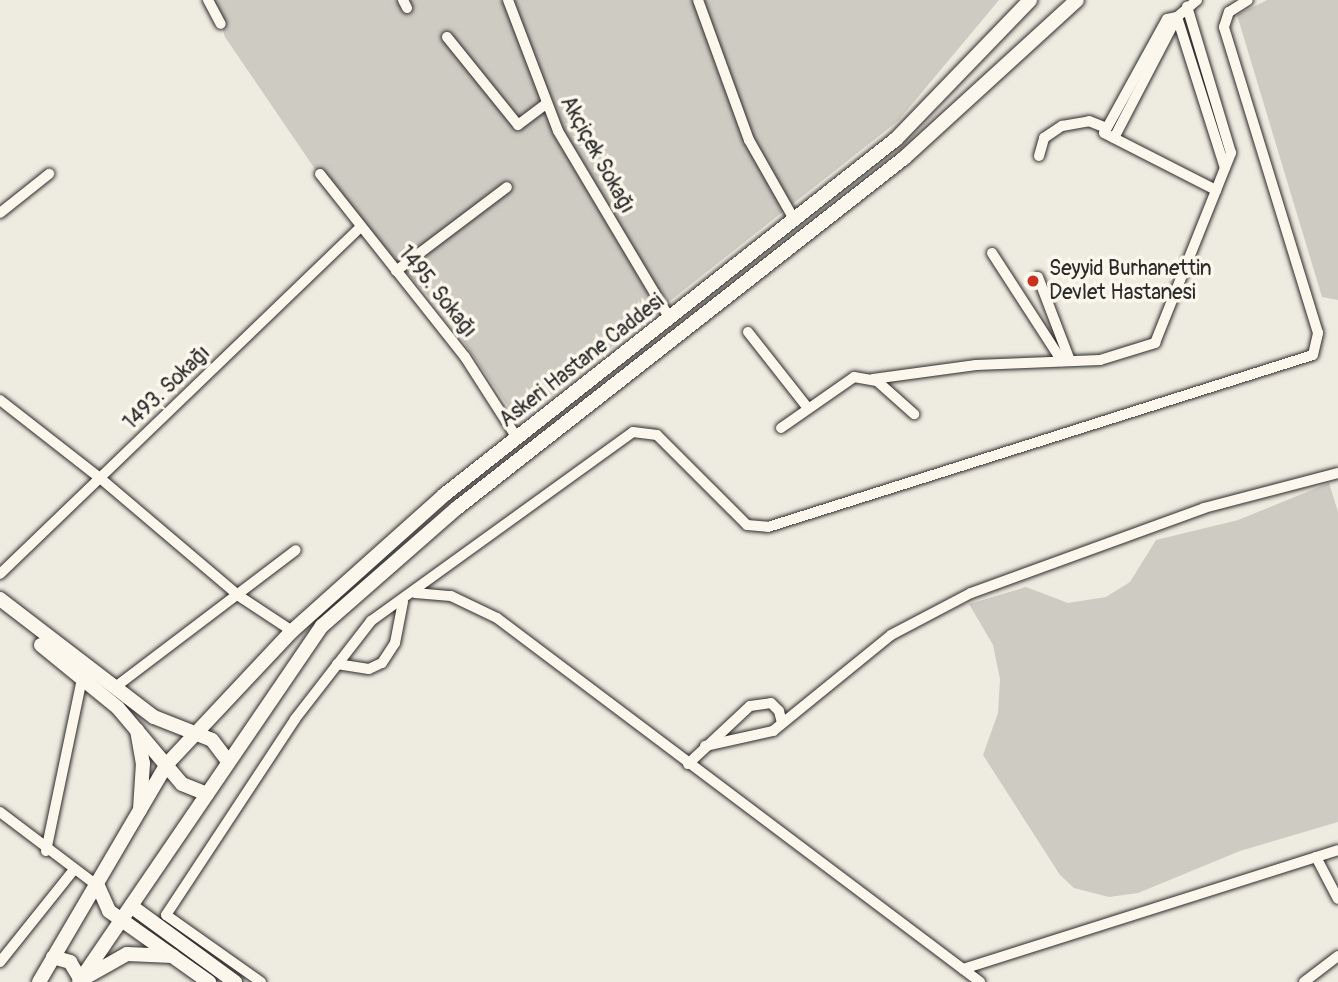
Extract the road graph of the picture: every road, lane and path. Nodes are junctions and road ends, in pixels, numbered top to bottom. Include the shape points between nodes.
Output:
1 (208, 0) edge
2 (508, 0) edge
3 (698, 0) edge
4 (1030, 0) edge
5 (1077, 0) edge
6 (1197, 0) edge
7 (1248, 0) edge
8 (1187, 6) junction
9 (1177, 17) junction
10 (221, 24) dead end
11 (447, 37) dead end
12 (545, 105) junction
13 (1107, 128) junction
14 (1114, 138) junction
15 (1040, 156) dead end
16 (1224, 168) junction
17 (49, 174) dead end
18 (320, 174) dead end
19 (507, 187) dead end
20 (1216, 190) junction
21 (0, 214) edge
22 (795, 221) junction
23 (359, 228) junction
24 (992, 253) dead end
25 (396, 271) junction
26 (1038, 276) dead end
27 (670, 320) junction
28 (748, 332) dead end
29 (1066, 361) junction
30 (873, 379) junction
31 (0, 400) edge
32 (807, 407) junction
33 (914, 414) dead end
34 (781, 428) dead end
35 (517, 438) junction
36 (1338, 473) edge
37 (100, 478) junction
38 (296, 550) dead end
39 (0, 574) edge
40 (414, 593) junction
41 (239, 596) junction
42 (0, 599) edge
43 (403, 602) junction
44 (0, 610) edge
45 (292, 631) junction
46 (337, 664) junction
47 (82, 677) junction
48 (114, 688) junction
49 (782, 723) junction
50 (136, 729) junction
51 (196, 730) junction
52 (705, 746) junction
53 (228, 761) junction
54 (167, 764) junction
55 (688, 764) junction
56 (207, 794) junction
57 (140, 811) junction
58 (0, 812) edge
59 (1338, 850) edge
60 (46, 851) junction
61 (1316, 857) junction
62 (73, 871) junction
63 (98, 887) junction
64 (1338, 899) edge
65 (131, 906) junction
66 (122, 919) junction
67 (173, 956) junction
68 (1338, 956) edge
69 (53, 957) junction
70 (0, 962) edge
71 (963, 969) junction
72 (80, 981) edge
73 (39, 982) edge
74 (209, 982) edge
75 (235, 982) edge
76 (261, 982) edge
77 (980, 982) edge
78 (1304, 982) edge

1 - 10 street
2 - 12 street, Akçiçek Sokağı
3 - 22 street via 749,140
4 - 22 street, Askeri Hastane Caddesi via 917,120
5 - 53 street, Askeri Hastane Caddesi via 883,175 417,541 311,639
6 - 8 street
7 - 40 street via 1226,15 1224,27 1319,338 1310,358 768,527 747,524 661,438 638,431
8 - 9 street
8 - 16 street via 1231,153
9 - 13 street via 1167,19
9 - 14 street
9 - 16 street
11 - 12 street via 518,125
12 - 27 street, Akçiçek Sokağı via 583,179
13 - 14 street via 1104,133
13 - 15 street via 1089,121 1062,125 1047,134
14 - 20 street
16 - 20 street
17 - 21 street
18 - 23 street, 1495. Sokağı
19 - 25 street
20 - 29 street via 1155,343 1113,358
22 - 27 street, Askeri Hastane Caddesi
23 - 25 street, 1495. Sokağı
23 - 37 street, 1493. Sokağı
24 - 29 street
25 - 35 street, 1495. Sokağı via 465,357
26 - 29 street
27 - 35 street, Askeri Hastane Caddesi
28 - 32 street
29 - 30 street via 965,366
30 - 32 street via 849,378
30 - 33 street
31 - 37 street
32 - 34 street
35 - 45 street, Askeri Hastane Caddesi via 422,513
36 - 49 street via 1204,508 955,600 877,645
37 - 39 street, 1493. Sokağı
37 - 41 street
38 - 41 street
40 - 43 street
40 - 55 street via 451,596 487,612
41 - 45 street
41 - 48 street
42 - 48 street
43 - 46 street via 371,621
43 - 46 street via 395,643 382,663 369,669
44 - 47 street
45 - 51 street, Askeri Hastane Caddesi
46 - 76 street via 295,719 166,915
47 - 50 street
47 - 60 street
48 - 51 street via 154,717
49 - 52 street via 758,737
49 - 52 street via 774,705 755,704 739,712
50 - 54 street
50 - 57 street via 143,763
51 - 53 street via 218,744
51 - 54 street, Askeri Hastane Caddesi
52 - 55 street
53 - 56 street
54 - 56 street via 182,784
54 - 57 street, Askeri Hastane Caddesi
55 - 71 street
56 - 65 street
57 - 63 street, Askeri Hastane Caddesi
58 - 60 street
59 - 61 street
60 - 62 street
61 - 64 street
61 - 71 street
62 - 63 street
62 - 70 street
63 - 66 street via 106,908
63 - 69 street, Askeri Hastane Caddesi
65 - 66 street
65 - 75 street
66 - 67 street
66 - 72 street
67 - 72 street via 127,954
67 - 74 street
68 - 78 street
69 - 72 street via 70,962
69 - 73 street, Askeri Hastane Caddesi
71 - 77 street

